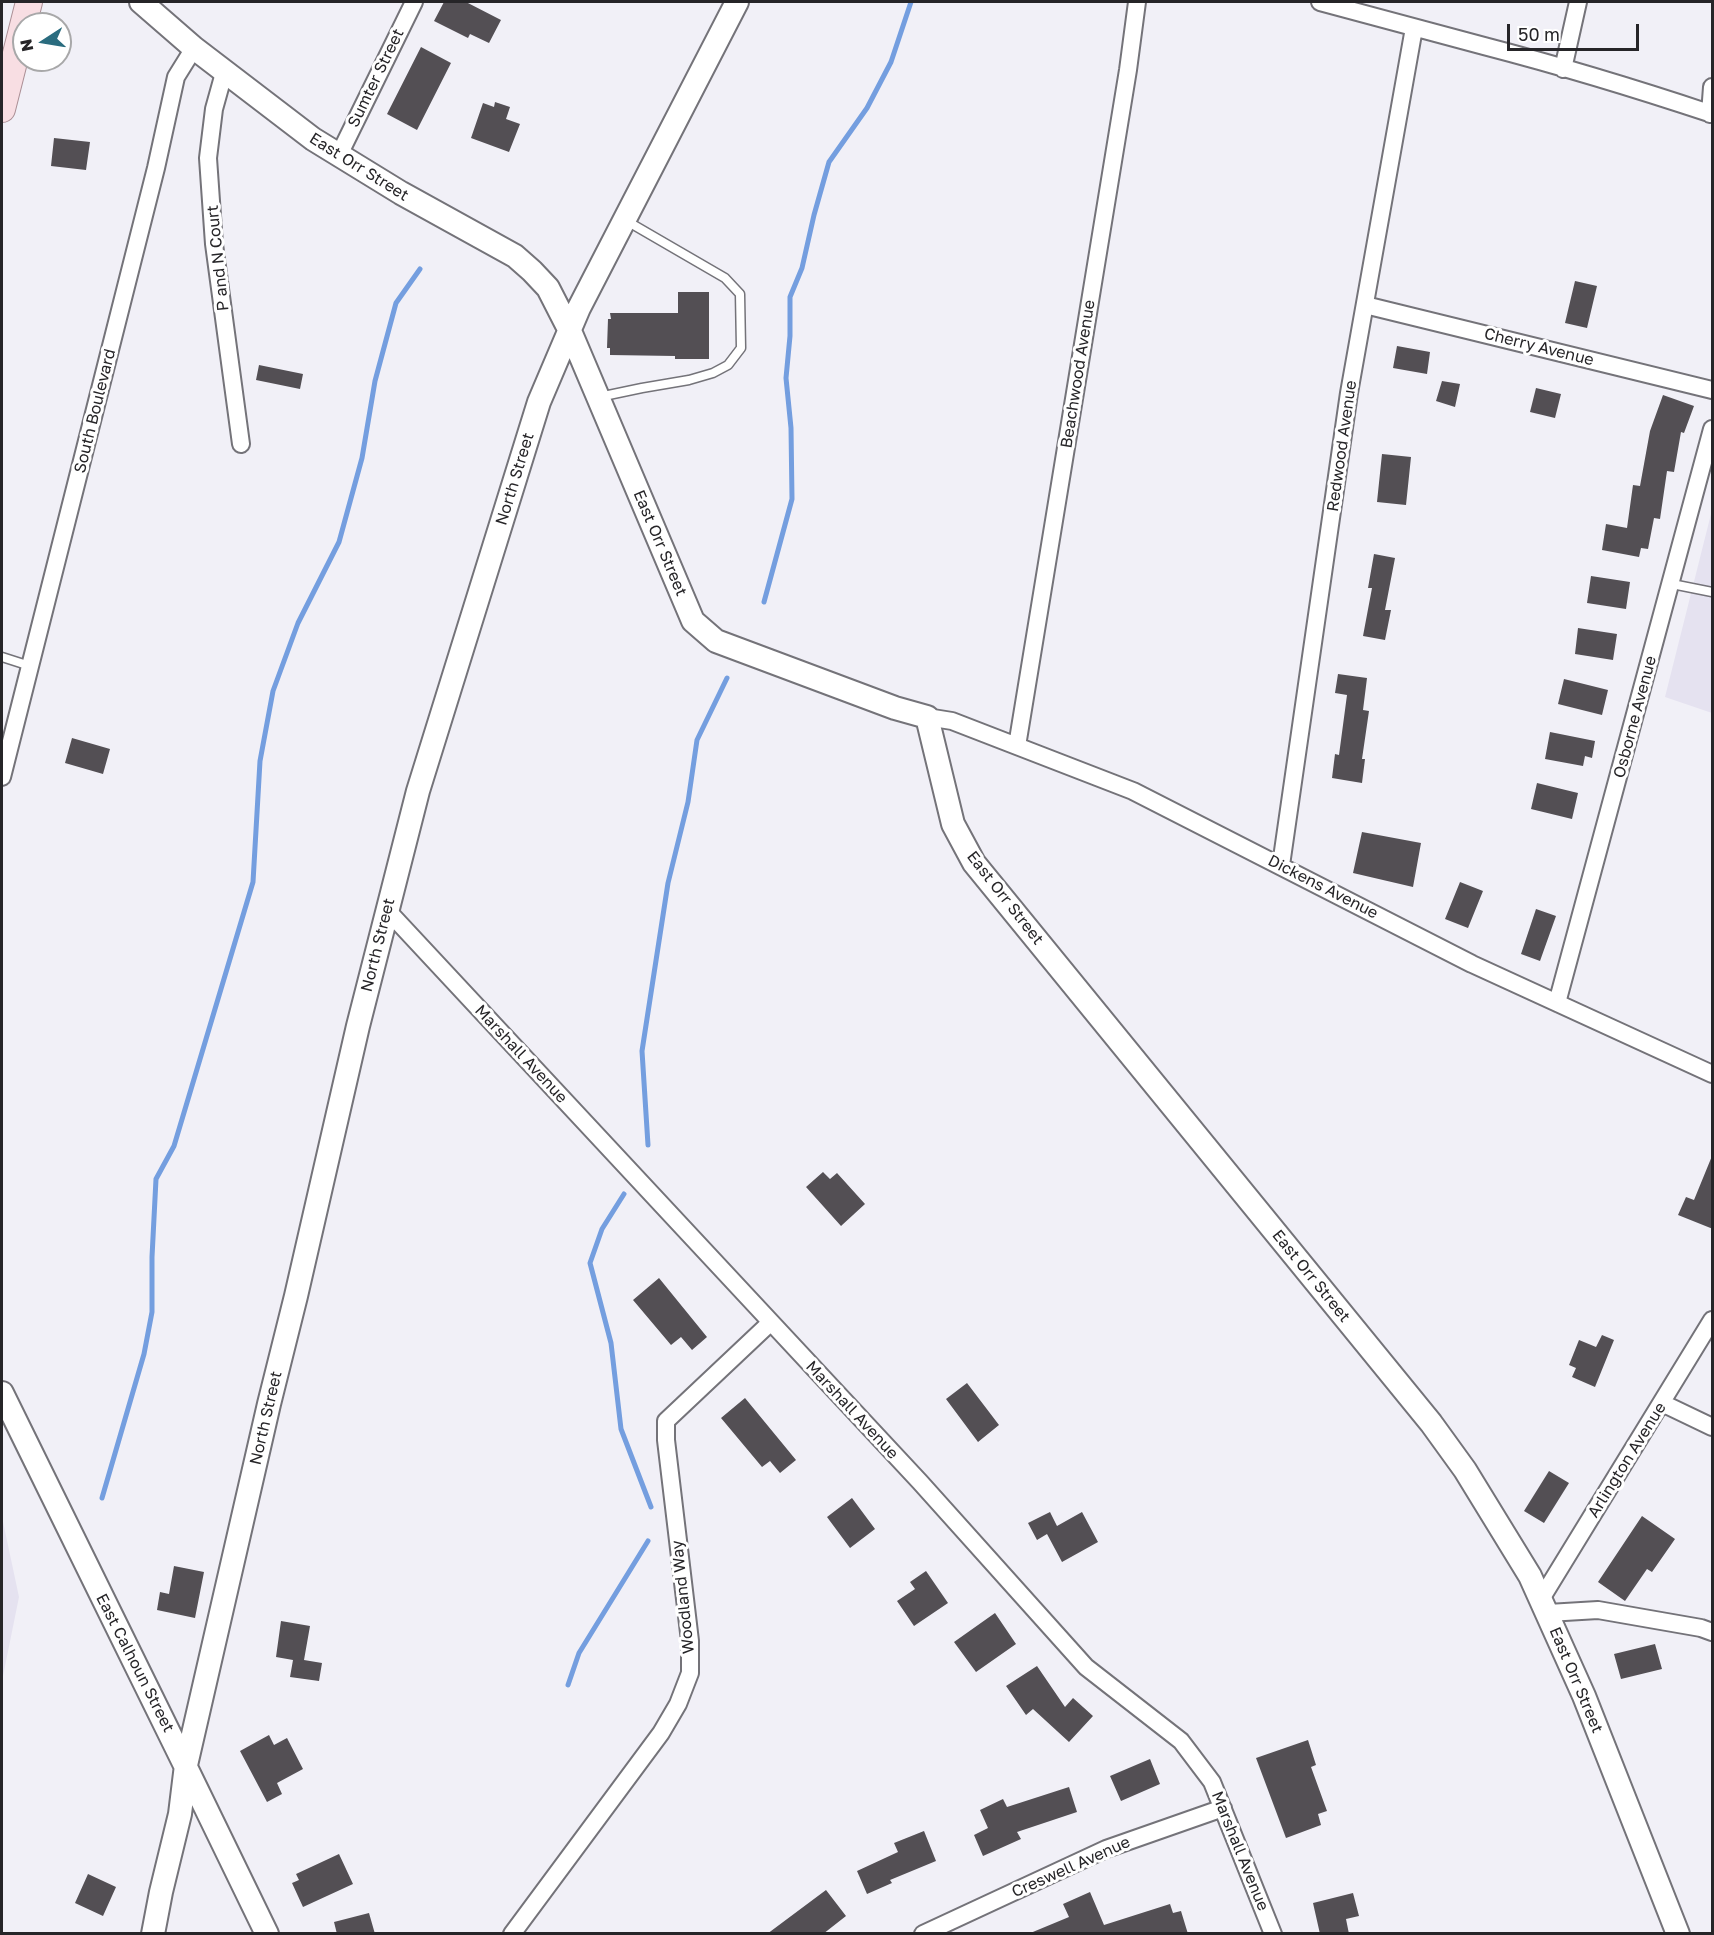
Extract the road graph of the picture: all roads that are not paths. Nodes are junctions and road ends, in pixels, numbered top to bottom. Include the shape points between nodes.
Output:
1 (29, 2) edge
2 (141, 2) edge
3 (414, 2) edge
4 (737, 2) edge
5 (1137, 2) edge
6 (1320, 2) edge
7 (1578, 2) edge
8 (1414, 28) junction
9 (194, 48) junction
10 (1563, 69) junction
11 (224, 73) junction
12 (1713, 87) edge
13 (2, 109) edge
14 (1711, 114) edge
15 (339, 155) junction
16 (625, 220) junction
17 (1365, 305) junction
18 (570, 331) junction
19 (1713, 390) edge
20 (598, 398) junction
21 (1713, 429) edge
22 (241, 444) dead end
23 (1672, 584) junction
24 (1713, 592) edge
25 (2, 657) edge
26 (30, 666) junction
27 (927, 717) junction
28 (1017, 746) junction
29 (2, 777) edge
30 (1281, 865) junction
31 (387, 910) junction
32 (1557, 1003) junction
33 (1713, 1074) edge
34 (1713, 1320) edge
35 (771, 1322) junction
36 (2, 1393) edge
37 (1662, 1403) junction
38 (1713, 1427) edge
39 (1545, 1606) junction
40 (1713, 1632) edge
41 (186, 1765) junction
42 (1222, 1808) junction
43 (153, 1934) edge
44 (267, 1934) edge
45 (512, 1934) edge
46 (923, 1934) edge
47 (1274, 1934) edge
48 (1678, 1934) edge

1 - 13 main road
2 - 9 street, East Orr Street
3 - 15 street, Sumter Street
4 - 16 street, North Street
5 - 28 street, Beachwood Avenue
6 - 8 street
7 - 10 street
8 - 10 street
8 - 17 street, Redwood Avenue
9 - 11 street, East Orr Street
9 - 26 street, South Boulevard via 176,77
10 - 14 street
11 - 15 street, East Orr Street
11 - 22 street, P and N Court via 214,109 208,158 214,244
12 - 14 street
15 - 18 street, East Orr Street via 515,256 548,288
16 - 18 street, North Street
16 - 20 lane via 725,278 740,294 741,348 713,374
17 - 19 street, Cherry Avenue
17 - 30 street, Redwood Avenue
18 - 20 street, East Orr Street
18 - 31 street, North Street via 539,402 418,790
20 - 27 street, East Orr Street via 693,621 716,641
21 - 23 street, Osborne Avenue
23 - 24 lane
23 - 32 street, Osborne Avenue
25 - 26 lane
26 - 29 street, South Boulevard
27 - 28 street, Dickens Avenue via 952,721
27 - 39 street, East Orr Street via 953,824 974,863 1431,1423 1465,1470
28 - 30 street, Dickens Avenue via 1133,791
30 - 32 street, Dickens Avenue via 1472,964
31 - 35 street, Marshall Avenue
31 - 41 street, North Street
32 - 33 street, Dickens Avenue
34 - 37 street, Arlington Avenue
35 - 42 street, Marshall Avenue via 1086,1667 1180,1741 1212,1782
35 - 45 street, Woodland Way via 666,1421 690,1641 690,1672 678,1704 661,1733
36 - 41 street, East Calhoun Street
37 - 38 street
37 - 39 street, Arlington Avenue
39 - 40 street via 1598,1610
39 - 48 street, East Orr Street
41 - 43 street, North Street via 180,1814
41 - 44 street, East Calhoun Street
42 - 46 street, Creswell Avenue via 1106,1849
42 - 47 street, Marshall Avenue

